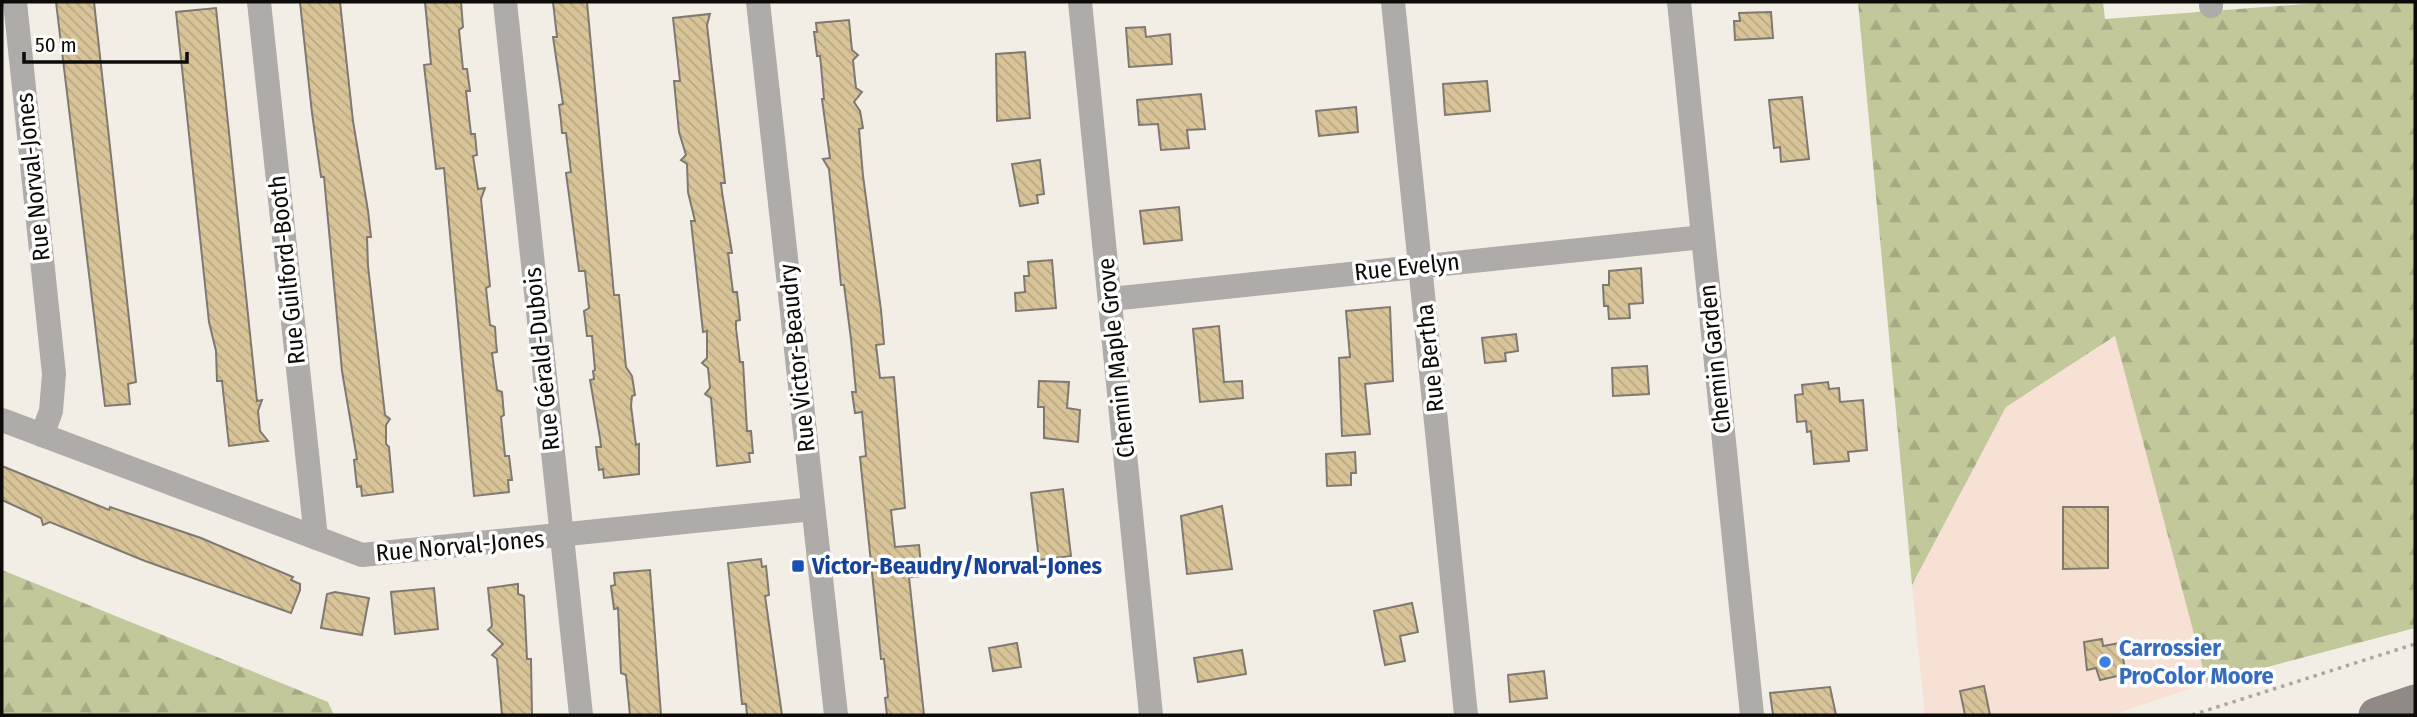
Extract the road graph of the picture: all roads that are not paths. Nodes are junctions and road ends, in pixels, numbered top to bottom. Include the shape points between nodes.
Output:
1 (15, 2) edge
2 (259, 2) edge
3 (505, 2) edge
4 (758, 2) edge
5 (1080, 2) edge
6 (1393, 2) edge
7 (1679, 2) edge
8 (1703, 237) junction
9 (1420, 265) junction
10 (1111, 299) junction
11 (2, 420) edge
12 (42, 435) junction
13 (813, 509) junction
14 (561, 536) junction
15 (316, 538) junction
16 (2415, 702) edge
17 (581, 715) edge
18 (836, 715) edge
19 (1151, 715) edge
20 (1465, 715) edge
21 (1752, 715) edge
22 (2376, 715) edge

1 - 12 street, Rue Norval-Jones via 54,374 51,411
2 - 15 street, Rue Guilford-Booth
3 - 14 street, Rue Gérald-Dubois
4 - 13 street, Rue Victor-Beaudry
5 - 10 street, Chemin Maple Grove
6 - 9 street, Rue Bertha
7 - 8 street, Chemin Garden
8 - 9 street, Rue Evelyn
8 - 21 street, Chemin Garden
9 - 10 street, Rue Evelyn
9 - 20 street, Rue Bertha
10 - 19 street, Chemin Maple Grove
11 - 12 street, Rue Norval-Jones
12 - 15 street, Rue Norval-Jones
13 - 14 street, Rue Norval-Jones
13 - 18 street, Rue Victor-Beaudry
14 - 15 street, Rue Norval-Jones via 378,555 347,551
14 - 17 street, Rue Gérald-Dubois
16 - 22 main road

